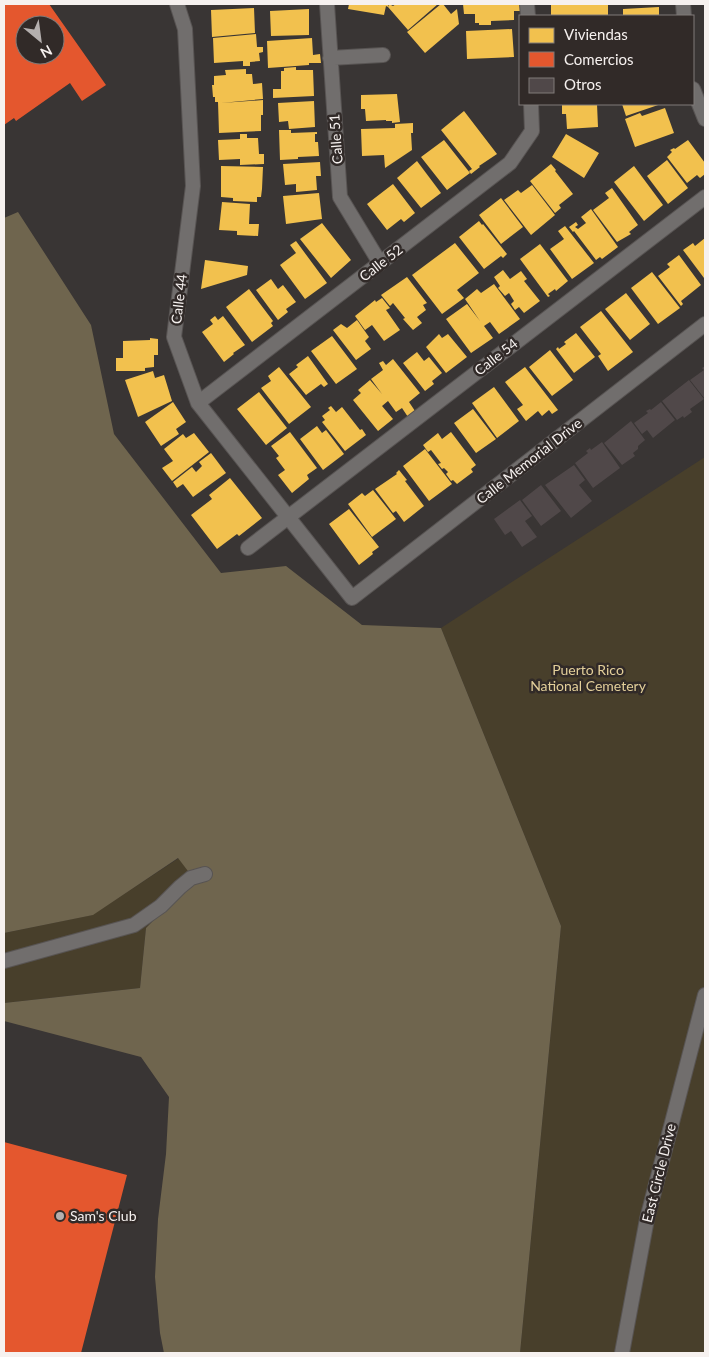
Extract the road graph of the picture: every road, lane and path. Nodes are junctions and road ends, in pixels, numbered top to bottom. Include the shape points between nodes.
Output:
1 (177, 4) edge
2 (327, 4) edge
3 (383, 55) dead end
4 (330, 58) junction
5 (694, 92) edge
6 (531, 105) edge
7 (705, 119) edge
8 (705, 197) edge
9 (380, 263) junction
10 (705, 324) edge
11 (198, 403) junction
12 (288, 518) junction
13 (248, 548) dead end
14 (352, 598) joint
15 (205, 874) dead end
16 (4, 961) edge
17 (705, 995) edge
18 (622, 1353) edge

1 - 11 street, Calle 44 via 185,29 193,186 174,337
2 - 4 street, Calle 51
3 - 4 street
4 - 9 street, Calle 51 via 340,197
5 - 7 street
6 - 9 street, Calle 52 via 532,132 510,163
8 - 12 street, Calle 54
9 - 11 street, Calle 52
10 - 14 street, Calle Memorial Drive
11 - 12 street, Calle 44
12 - 13 street, Calle 54
12 - 14 street, Calle 44
15 - 16 street via 191,878 161,906 134,925
17 - 18 street, East Circle Drive via 647,1219

